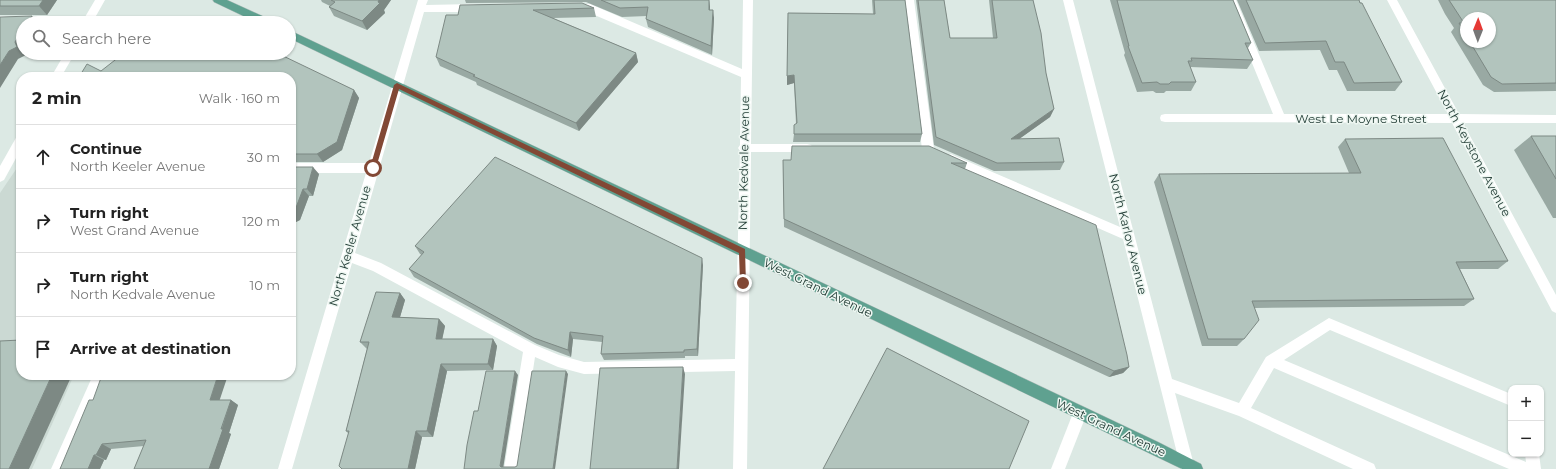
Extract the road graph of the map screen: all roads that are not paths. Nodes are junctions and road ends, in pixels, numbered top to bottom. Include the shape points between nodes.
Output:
1 (100, 0) edge
2 (218, 0) edge
3 (748, 0) edge
4 (909, 0) edge
5 (1068, 0) edge
6 (1231, 0) edge
7 (1392, 0) edge
8 (587, 3) edge
9 (421, 4) edge
10 (570, 7) edge
11 (485, 8) edge
12 (91, 16) edge
13 (252, 16) edge
14 (0, 20) edge
15 (16, 20) edge
16 (296, 37) edge
17 (66, 60) edge
18 (59, 72) edge
19 (746, 75) junction
20 (397, 85) junction
21 (1165, 118) dead end
22 (1280, 118) junction
23 (1456, 119) junction
24 (1556, 119) edge
25 (16, 148) edge
26 (744, 148) junction
27 (821, 148) edge
28 (296, 168) edge
29 (373, 168) junction
30 (0, 176) edge
31 (1128, 236) junction
32 (742, 251) junction
33 (348, 256) junction
34 (1556, 307) edge
35 (530, 349) junction
36 (1271, 361) junction
37 (742, 365) junction
38 (98, 380) edge
39 (1166, 383) junction
40 (1508, 399) edge
41 (1242, 411) junction
42 (1080, 414) junction
43 (1532, 457) edge
44 (1190, 467) edge
45 (741, 468) edge
46 (58, 469) edge
47 (285, 469) edge
48 (511, 469) edge
49 (1058, 469) edge
50 (1369, 469) edge
51 (1525, 469) edge
52 (1534, 469) edge

1 - 12 street
2 - 13 main road
3 - 19 street, North Kedvale Avenue
4 - 31 street via 924,148
5 - 31 street, North Karlov Avenue
6 - 22 street
7 - 23 street, North Keystone Avenue
8 - 10 street
8 - 19 street
9 - 11 street
9 - 20 street, North Keeler Avenue
14 - 15 street
16 - 20 main road, West Grand Avenue
17 - 18 street
19 - 26 street, North Kedvale Avenue
20 - 29 street, North Keeler Avenue
20 - 32 main road, West Grand Avenue
21 - 22 street, West Le Moyne Street
22 - 23 street, West Le Moyne Street
23 - 24 street, West Le Moyne Street
23 - 34 street, North Keystone Avenue
25 - 30 street
26 - 27 street
26 - 32 street, North Kedvale Avenue
28 - 29 street
29 - 33 street, North Keeler Avenue
31 - 39 street, North Karlov Avenue
32 - 37 street, North Kedvale Avenue
32 - 42 main road, West Grand Avenue
33 - 35 street via 377,267
33 - 47 street, North Keeler Avenue
35 - 37 street via 558,361 584,368
35 - 48 street
36 - 40 street via 1329,324
36 - 41 street
36 - 51 street
37 - 45 street, North Kedvale Avenue
38 - 46 street
39 - 41 street
39 - 44 street, North Karlov Avenue
41 - 50 street
42 - 44 main road, West Grand Avenue
42 - 49 street
43 - 52 street

